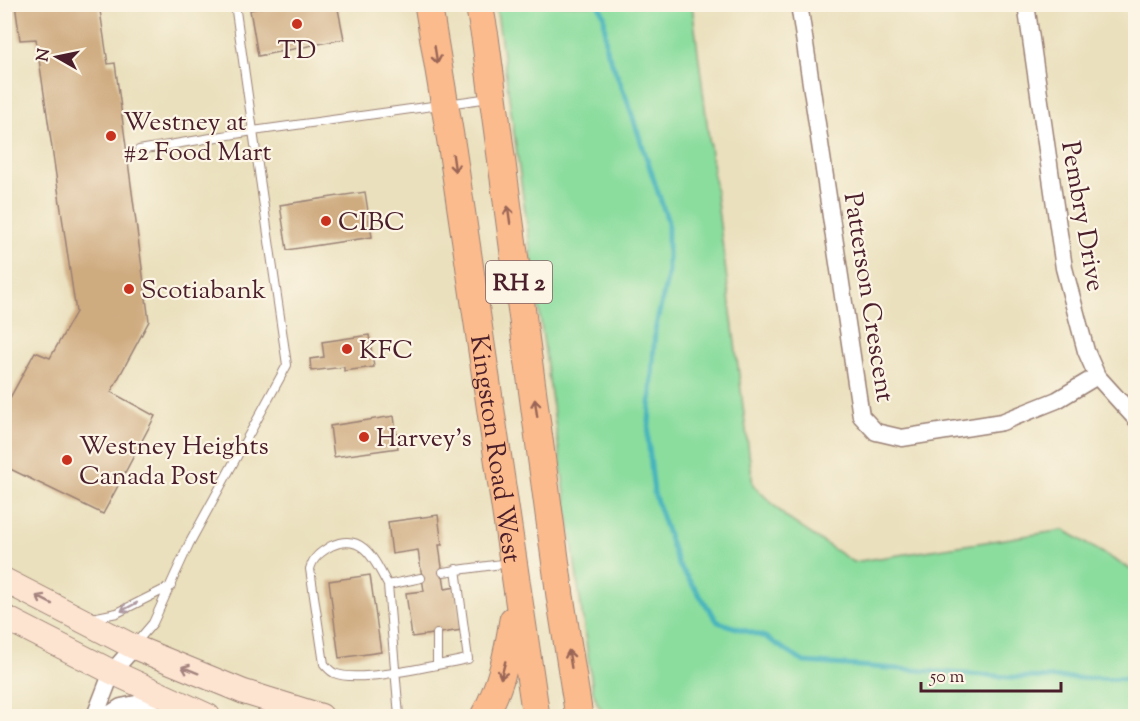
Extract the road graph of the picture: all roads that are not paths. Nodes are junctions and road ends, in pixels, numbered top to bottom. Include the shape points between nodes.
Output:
1 (235, 4) edge
2 (428, 4) edge
3 (479, 4) edge
4 (799, 4) edge
5 (1026, 4) edge
6 (494, 98) junction
7 (444, 105) junction
8 (253, 131) junction
9 (139, 150) dead end
10 (1097, 376) junction
11 (1136, 418) edge
12 (512, 562) junction
13 (456, 569) junction
14 (442, 572) dead end
15 (421, 578) dead end
16 (4, 580) edge
17 (171, 585) junction
18 (388, 585) junction
19 (517, 592) junction
20 (4, 617) edge
21 (83, 620) junction
22 (437, 634) dead end
23 (134, 647) junction
24 (438, 665) junction
25 (112, 672) junction
26 (395, 673) junction
27 (166, 698) junction
28 (95, 717) edge
29 (107, 717) edge
30 (208, 717) edge
31 (321, 717) edge
32 (399, 717) edge
33 (484, 717) edge
34 (536, 717) edge
35 (579, 717) edge

1 - 8 lane
2 -> 7 main road, Kingston Road West / RH 2
3 - 6 main road, Kingston Road West / RH 2
4 - 10 street, Patterson Crescent via 861,416 876,432 902,438 1002,422 1057,400
5 - 10 street, Pembry Drive via 1064,268 1086,351
6 - 7 lane
35 -> 6 main road, Kingston Road West / RH 2
7 - 8 lane
7 -> 12 main road, Kingston Road West / RH 2
8 - 9 lane
8 - 17 lane via 287,364 189,544
10 - 11 street, Pembry Drive
12 - 13 lane
12 - 19 main road, Kingston Road West / RH 2
13 - 14 lane
13 - 24 lane via 468,659
15 - 18 lane
21 -> 16 main road
17 -> 21 lane via 117,613
17 - 23 lane via 153,623
18 - 26 lane
18 - 26 lane via 369,551 355,543 340,542 321,552 310,569 324,664 332,673 346,676
19 -> 33 main road via 509,648 495,697
19 - 34 main road, Kingston Road West / RH 2
20 - 25 main road
21 - 23 main road
22 - 24 lane
23 - 25 street
31 -> 23 main road via 244,692
24 - 26 lane
25 - 27 main road
25 - 28 street
26 - 32 lane
27 - 29 street via 121,707
27 - 30 main road

